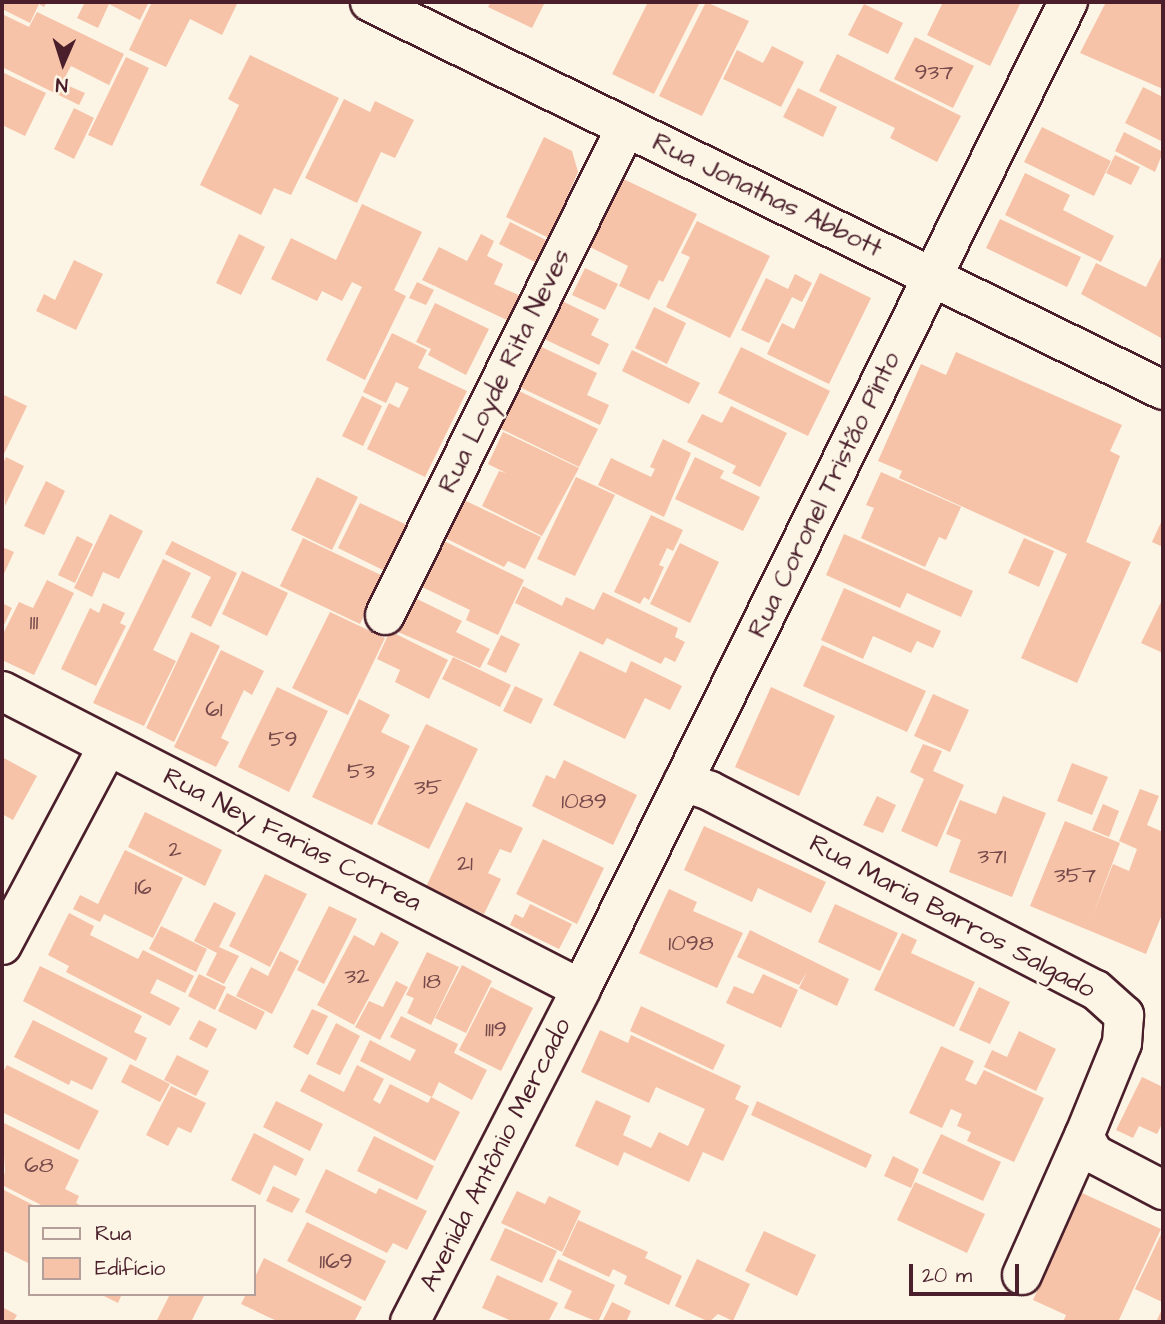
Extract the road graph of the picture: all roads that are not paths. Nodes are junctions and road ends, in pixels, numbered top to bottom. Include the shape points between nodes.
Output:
1 (370, 2) edge
2 (1068, 2) edge
3 (626, 127) junction
4 (933, 277) junction
5 (1163, 390) edge
6 (385, 615) dead end
7 (2, 691) edge
8 (108, 746) junction
9 (683, 782) junction
10 (2, 945) edge
11 (581, 989) junction
12 (1084, 1136) junction
13 (1163, 1190) edge
14 (1022, 1275) dead end
15 (410, 1322) edge

1 - 3 street, Rua Jonathas Abbott
2 - 4 street, Rua Coronel Tristão Pinto
3 - 4 street, Rua Jonathas Abbott
3 - 6 street, Rua Loyde Rita Neves
4 - 5 street, Rua Jonathas Abbott
4 - 9 street, Rua Coronel Tristão Pinto
7 - 8 street, Rua Ney Farias Correa
8 - 10 street
8 - 11 street, Rua Ney Farias Correa
9 - 11 street, Rua Coronel Tristão Pinto
9 - 12 street, Rua Maria Barros Salgado via 710,791 1096,990 1124,1014 1122,1043
11 - 15 street, Avenida Antônio Mercado
12 - 13 street via 1094,1153
12 - 14 street

